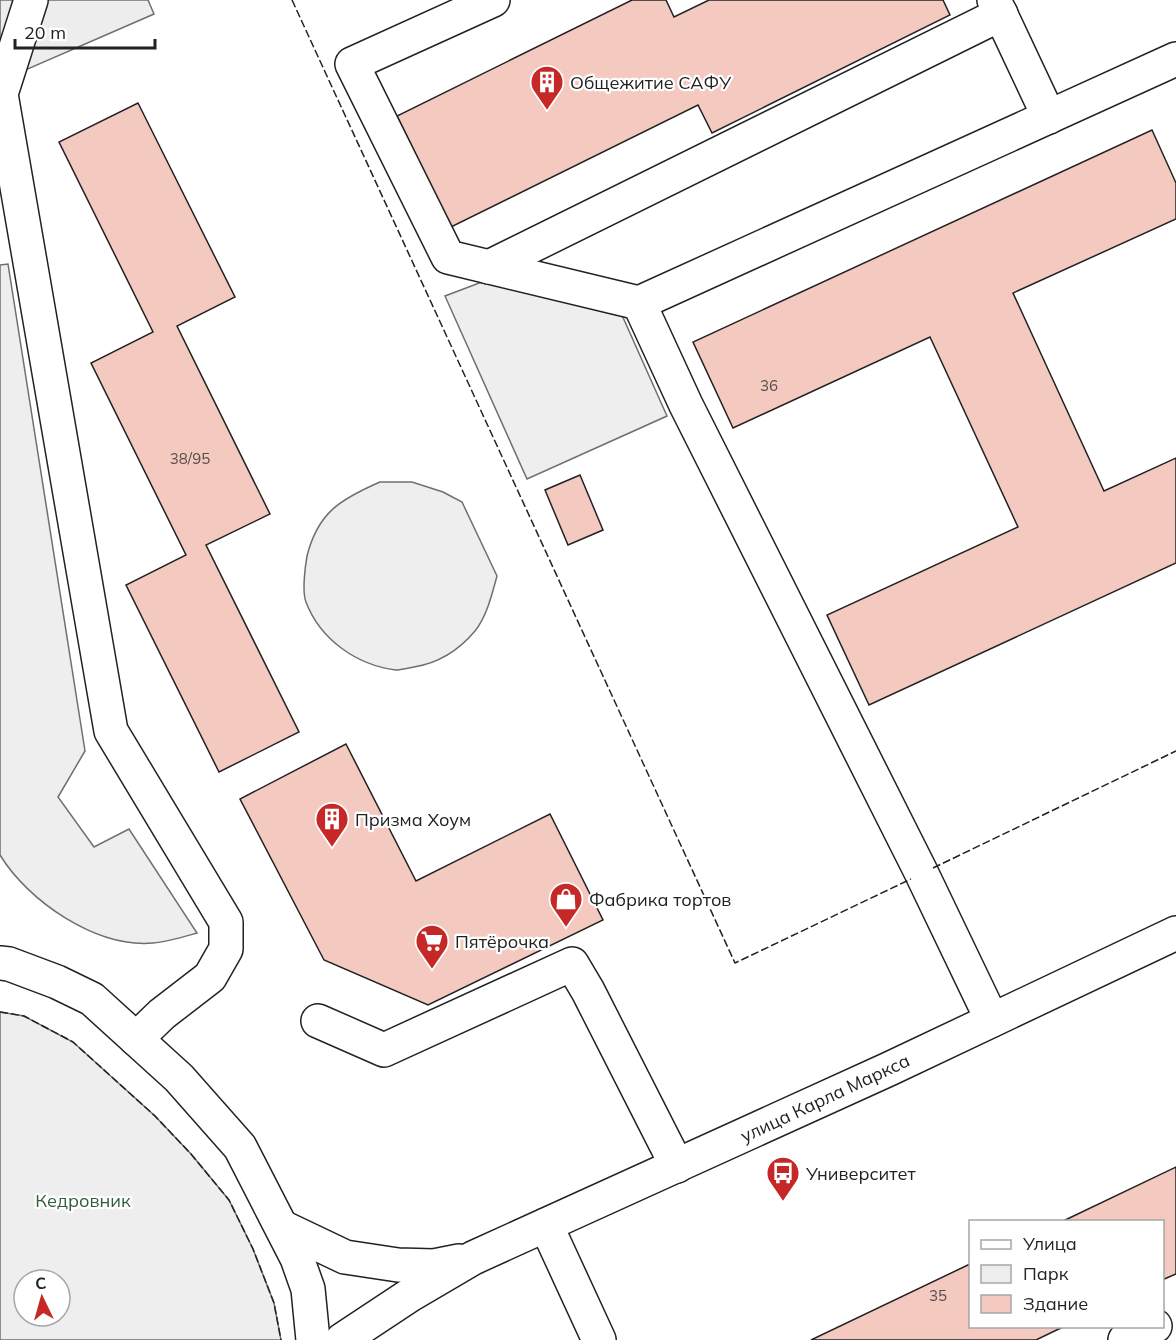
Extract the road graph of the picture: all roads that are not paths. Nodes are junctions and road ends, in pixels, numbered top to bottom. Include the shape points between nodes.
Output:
1 (31, 0) edge
2 (493, 0) edge
3 (998, 7) edge
4 (1176, 59) edge
5 (1049, 117) junction
6 (489, 267) junction
7 (639, 303) junction
8 (1176, 933) edge
9 (3, 961) edge
10 (992, 1020) junction
11 (318, 1021) dead end
12 (136, 1039) junction
13 (677, 1166) junction
14 (546, 1225) junction
15 (282, 1227) junction
16 (473, 1258) junction
17 (1151, 1328) edge
18 (313, 1340) edge
19 (342, 1340) edge
20 (599, 1340) edge
21 (1125, 1340) edge

1 - 12 street via 1,94 111,731 226,922 226,949 210,977
2 - 6 street via 352,64 448,257
3 - 5 street
3 - 6 street
4 - 5 street
5 - 7 street
6 - 7 street
7 - 10 street
8 - 10 street, улица Карла Маркса
9 - 12 street via 92,999
10 - 13 street, улица Карла Маркса
11 - 13 street via 384,1050 572,964
12 - 15 street via 179,1078 240,1147
13 - 14 street, улица Карла Маркса
14 - 16 street, улица Карла Маркса
14 - 20 street
15 - 16 street via 345,1257 434,1266
15 - 18 street via 308,1289
16 - 19 street
17 - 21 street

